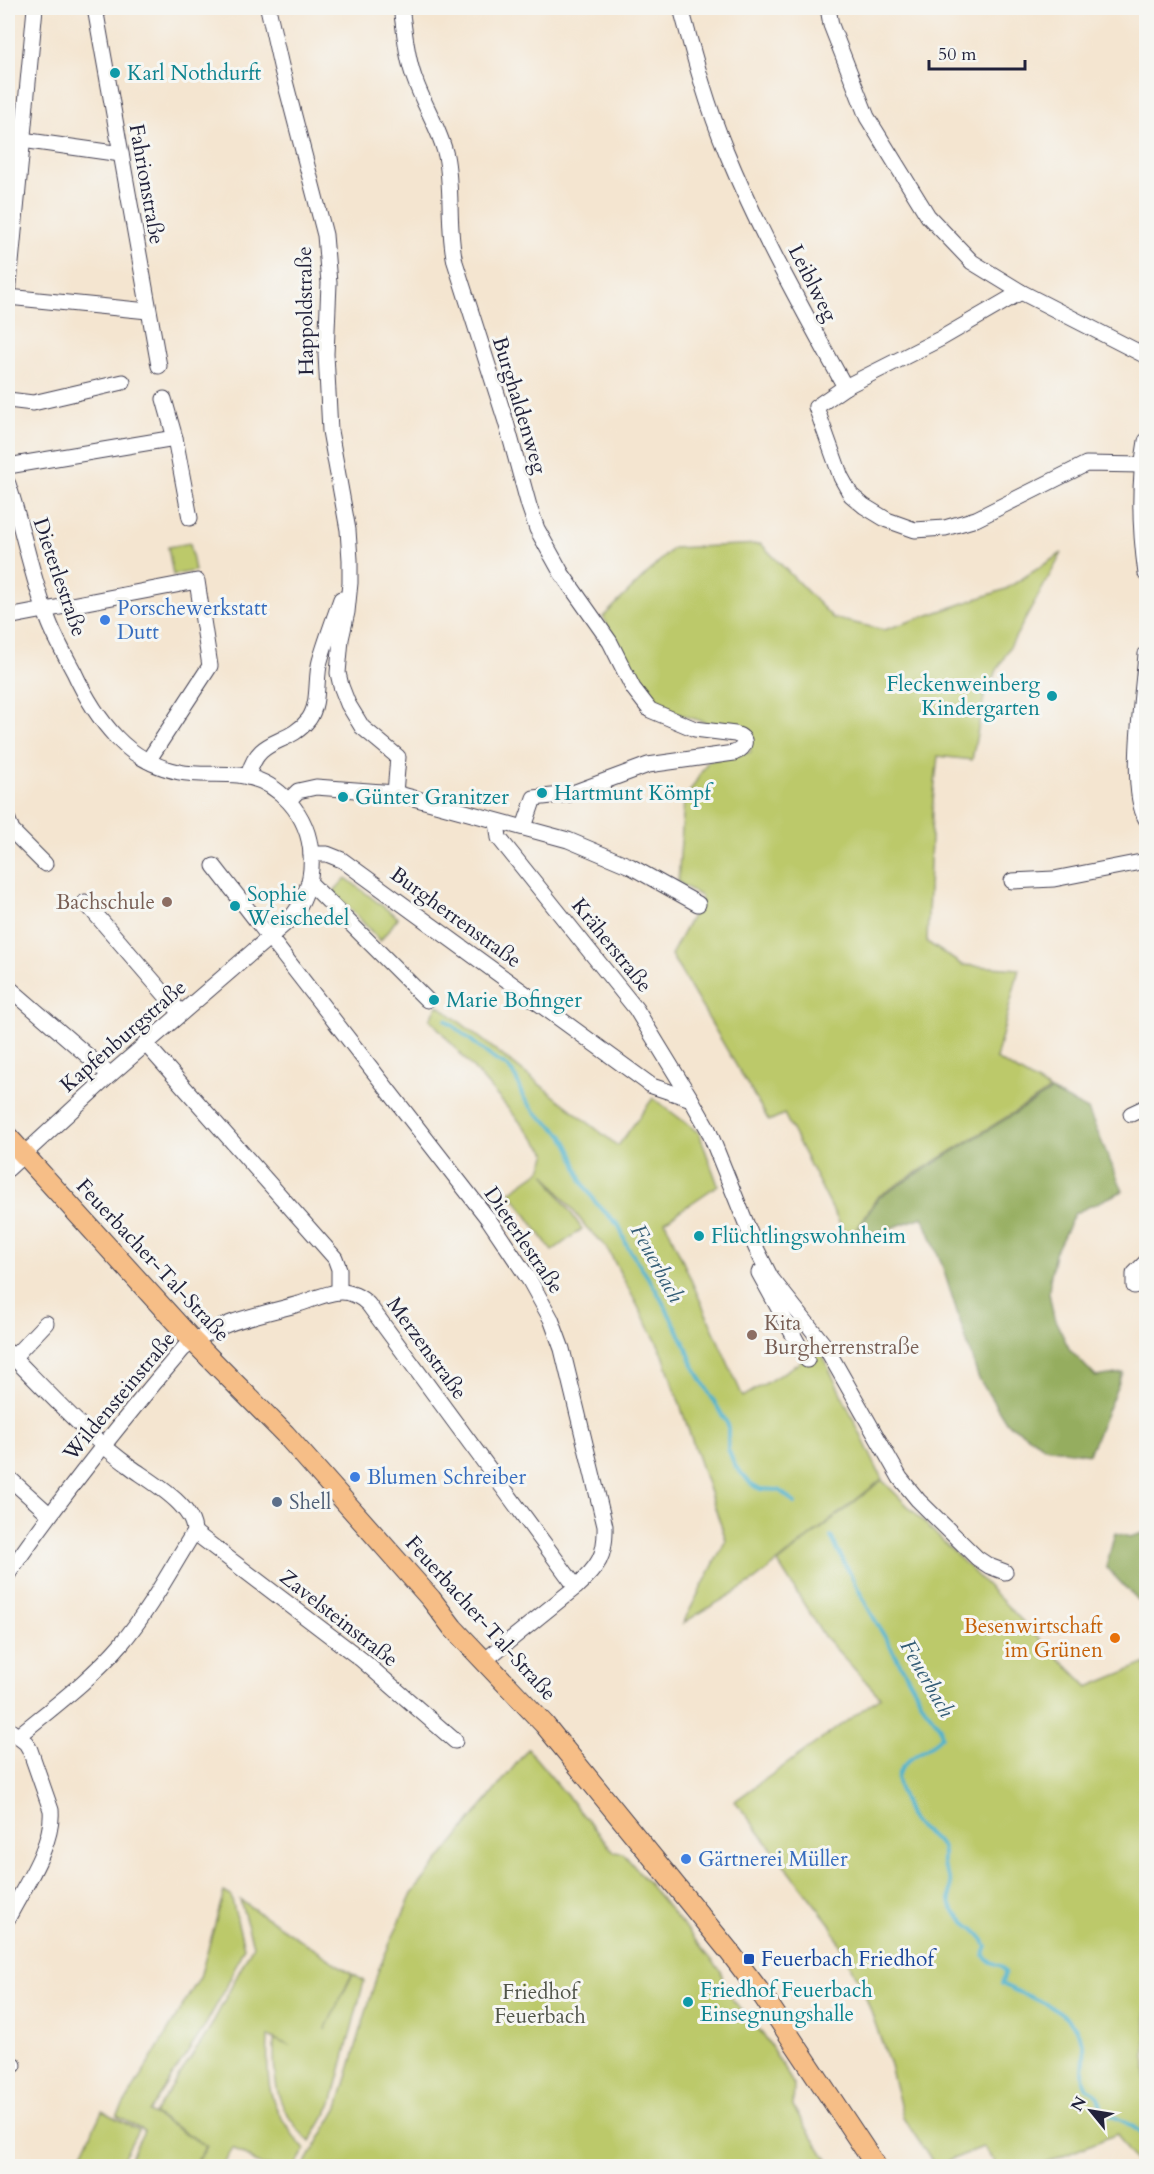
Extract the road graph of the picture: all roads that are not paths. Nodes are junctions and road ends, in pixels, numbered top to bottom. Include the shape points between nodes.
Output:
1 (35, 8) edge
2 (95, 8) edge
3 (268, 8) edge
4 (401, 8) edge
5 (681, 8) edge
6 (828, 8) edge
7 (14, 139) edge
8 (121, 154) junction
9 (1021, 292) junction
10 (8, 296) edge
11 (148, 311) junction
12 (1146, 356) edge
13 (159, 366) dead end
14 (123, 382) dead end
15 (845, 387) junction
16 (164, 399) dead end
17 (8, 400) edge
18 (175, 438) junction
19 (1146, 441) edge
20 (1142, 465) junction
21 (8, 466) edge
22 (8, 484) edge
23 (190, 518) dead end
24 (1146, 574) edge
25 (350, 583) junction
26 (44, 609) junction
27 (8, 617) edge
28 (1146, 654) edge
29 (148, 761) junction
30 (248, 777) junction
31 (395, 793) junction
32 (289, 800) junction
33 (1146, 819) edge
34 (8, 820) edge
35 (497, 822) junction
36 (524, 827) junction
37 (311, 854) junction
38 (1146, 861) edge
39 (45, 864) dead end
40 (214, 866) dead end
41 (309, 882) junction
42 (1012, 882) dead end
43 (85, 902) dead end
44 (698, 904) dead end
45 (270, 937) junction
46 (8, 989) edge
47 (427, 1000) dead end
48 (180, 1012) junction
49 (145, 1043) junction
50 (110, 1075) junction
51 (691, 1099) junction
52 (1146, 1107) edge
53 (1131, 1114) dead end
54 (8, 1137) edge
55 (23, 1155) junction
56 (8, 1169) edge
57 (756, 1248) junction
58 (1146, 1262) edge
59 (1134, 1286) dead end
60 (339, 1292) junction
61 (46, 1323) dead end
62 (193, 1341) junction
63 (9, 1357) edge
64 (807, 1360) dead end
65 (102, 1446) junction
66 (8, 1477) edge
67 (49, 1514) junction
68 (194, 1532) junction
69 (1005, 1572) dead end
70 (8, 1574) edge
71 (576, 1587) junction
72 (484, 1661) junction
73 (13, 1733) edge
74 (455, 1741) dead end
75 (8, 1918) edge
76 (876, 2166) edge

1 - 7 street
2 - 8 street, Fahrionstraße
3 - 25 street, Happoldstraße via 325,235 330,431 348,530
4 - 36 street, Burghaldenweg via 415,80 436,124 446,158 455,262 537,529 650,710 695,729 741,736 744,741 741,750 719,756 648,765 570,794 534,798
5 - 15 street, Leiblweg via 705,93 730,160
6 - 9 street via 867,117 928,216 972,262
7 - 8 street
7 - 10 street
8 - 11 street, Fahrionstraße
9 - 12 street
9 - 15 street
10 - 11 street
11 - 13 street, Fahrionstraße
14 - 17 street via 33,403
15 - 20 street via 816,407 841,477 851,495 864,506 915,530 945,528 976,519 1086,464
16 - 18 street
18 - 21 street
18 - 23 street
19 - 20 street
20 - 24 street via 1141,534
22 - 26 street, Dieterlestraße
25 - 30 street, Happoldstraße via 320,661 310,718 298,730 261,750
25 - 31 street, Happoldstraße via 339,660 341,686 362,727 398,757
26 - 27 street
26 - 29 street, Dieterlestraße via 94,709 116,737
26 - 29 street via 197,581 210,666
28 - 33 street via 1137,771 1138,793
29 - 30 street, Dieterlestraße via 181,772
30 - 32 street
31 - 32 street via 316,787 298,791
31 - 35 street
32 - 37 street, Kapfenburgstraße via 304,823
34 - 39 street via 12,831
35 - 36 street
35 - 51 street, Kräherstraße via 499,838 636,1009
36 - 44 street via 600,852
37 - 41 street, Kapfenburgstraße
37 - 51 street, Burgherrenstraße via 327,854 342,860 652,1086
38 - 42 street via 1054,879
40 - 45 street, Dieterlestraße
41 - 45 street, Kapfenburgstraße via 294,915
41 - 47 street
43 - 48 street
45 - 48 street, Kapfenburgstraße
45 - 71 street, Dieterlestraße via 489,1221 551,1319 572,1382 604,1526 603,1553 591,1574
46 - 50 street
48 - 49 street, Kapfenburgstraße
49 - 50 street, Kapfenburgstraße
49 - 60 street via 335,1258
50 - 55 street, Kapfenburgstraße
51 - 57 street via 708,1129
52 - 53 street
54 - 55 main road, Feuerbacher-Tal-Straße
55 - 56 street, Kapfenburgstraße
55 - 62 main road, Feuerbacher-Tal-Straße
57 - 64 street via 754,1263
57 - 69 street via 771,1278 825,1346 900,1478 977,1558
58 - 59 street via 1134,1274
60 - 62 street, Wildensteinstraße via 239,1321
60 - 71 street, Merzenstraße via 358,1296 369,1304
61 - 63 street
62 - 65 street, Wildensteinstraße
62 - 72 main road, Feuerbacher-Tal-Straße via 285,1434
63 - 65 street, Zavelsteinstraße
65 - 67 street, Wildensteinstraße
65 - 68 street, Zavelsteinstraße via 180,1504 192,1517
66 - 67 street
67 - 70 street, Wildensteinstraße
68 - 73 street via 147,1609 121,1643 95,1671
68 - 74 street, Zavelsteinstraße via 362,1660
71 - 72 street, Dieterlestraße
72 - 76 main road, Feuerbacher-Tal-Straße via 544,1724 728,1950
73 - 75 street via 30,1750 52,1817 43,1850

